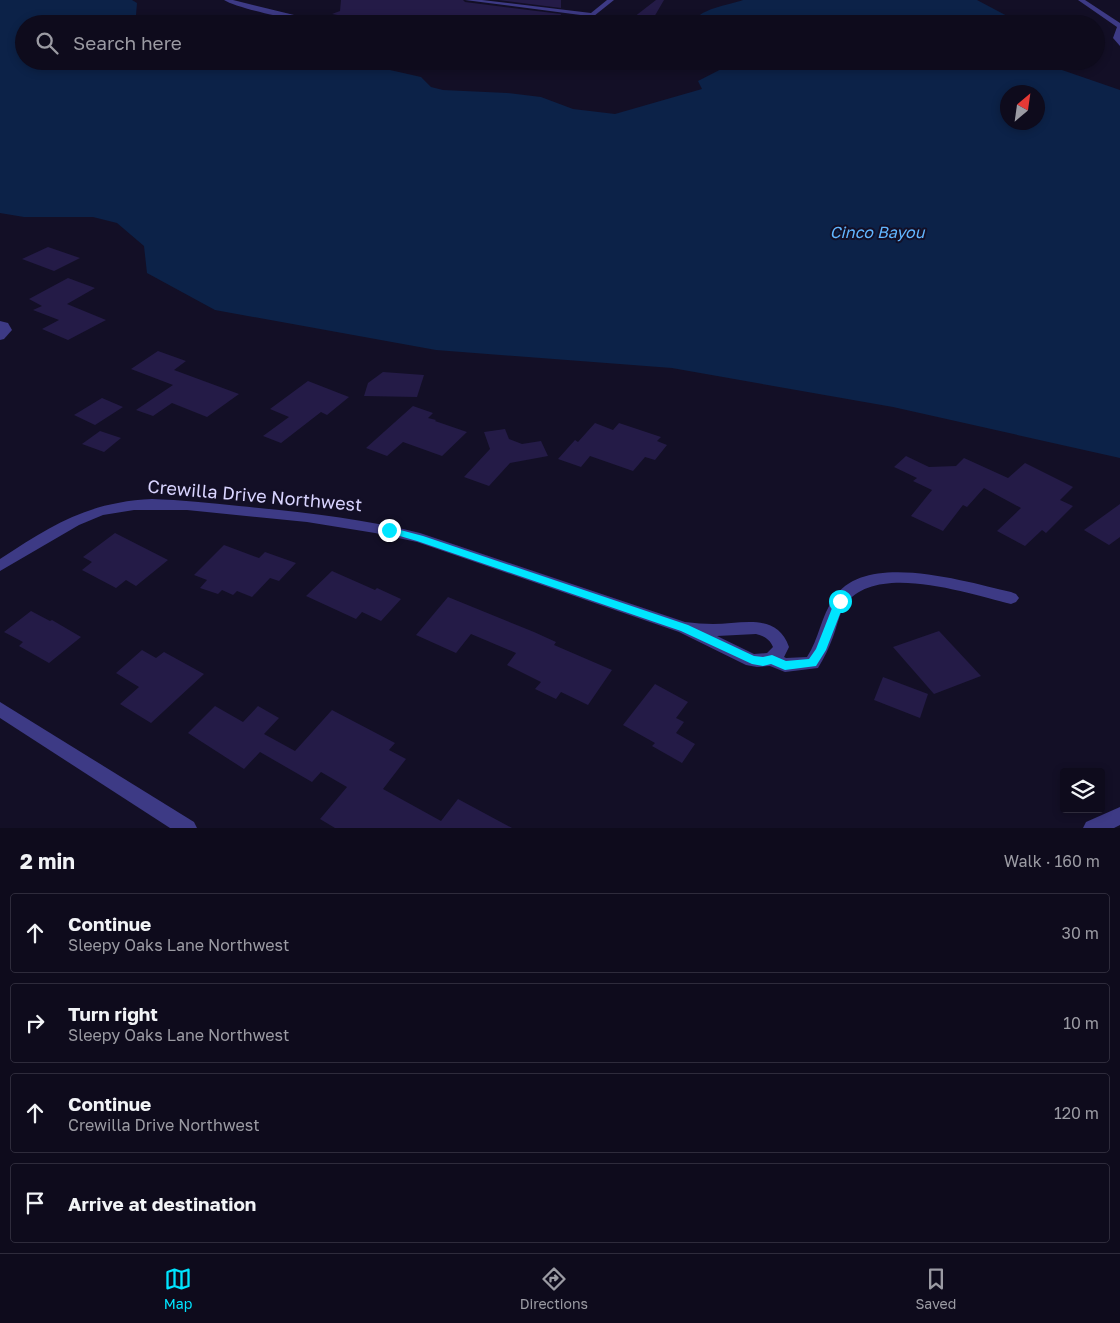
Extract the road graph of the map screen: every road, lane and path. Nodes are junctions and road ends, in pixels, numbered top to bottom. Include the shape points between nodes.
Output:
1 (227, 0) edge
2 (468, 0) edge
3 (612, 0) edge
4 (1082, 0) edge
5 (286, 15) edge
6 (592, 15) joint
7 (1104, 15) edge
8 (1105, 16) edge
9 (1120, 26) edge
10 (1120, 44) edge
11 (0, 324) edge
12 (0, 338) edge
13 (0, 566) edge
14 (1011, 598) dead end
15 (684, 628) junction
16 (772, 659) junction
17 (0, 709) edge
18 (1120, 816) edge
19 (187, 828) edge
20 (1093, 828) edge

1 - 5 street
2 - 6 street
3 - 6 street
4 - 7 street
8 - 9 street
9 - 10 street via 1116,40
11 - 12 street via 6,330
13 - 15 street, Crewilla Drive Northwest via 60,528 99,512 148,504 209,508 335,520 389,530
14 - 16 street via 901,577 861,582 850,588 840,601 821,650 812,663 785,665
15 - 16 street, Crewilla Drive Northwest via 752,660 763,662
15 - 16 street, Crewilla Drive Northwest via 767,630 778,638 781,647
17 - 19 street
18 - 20 street

